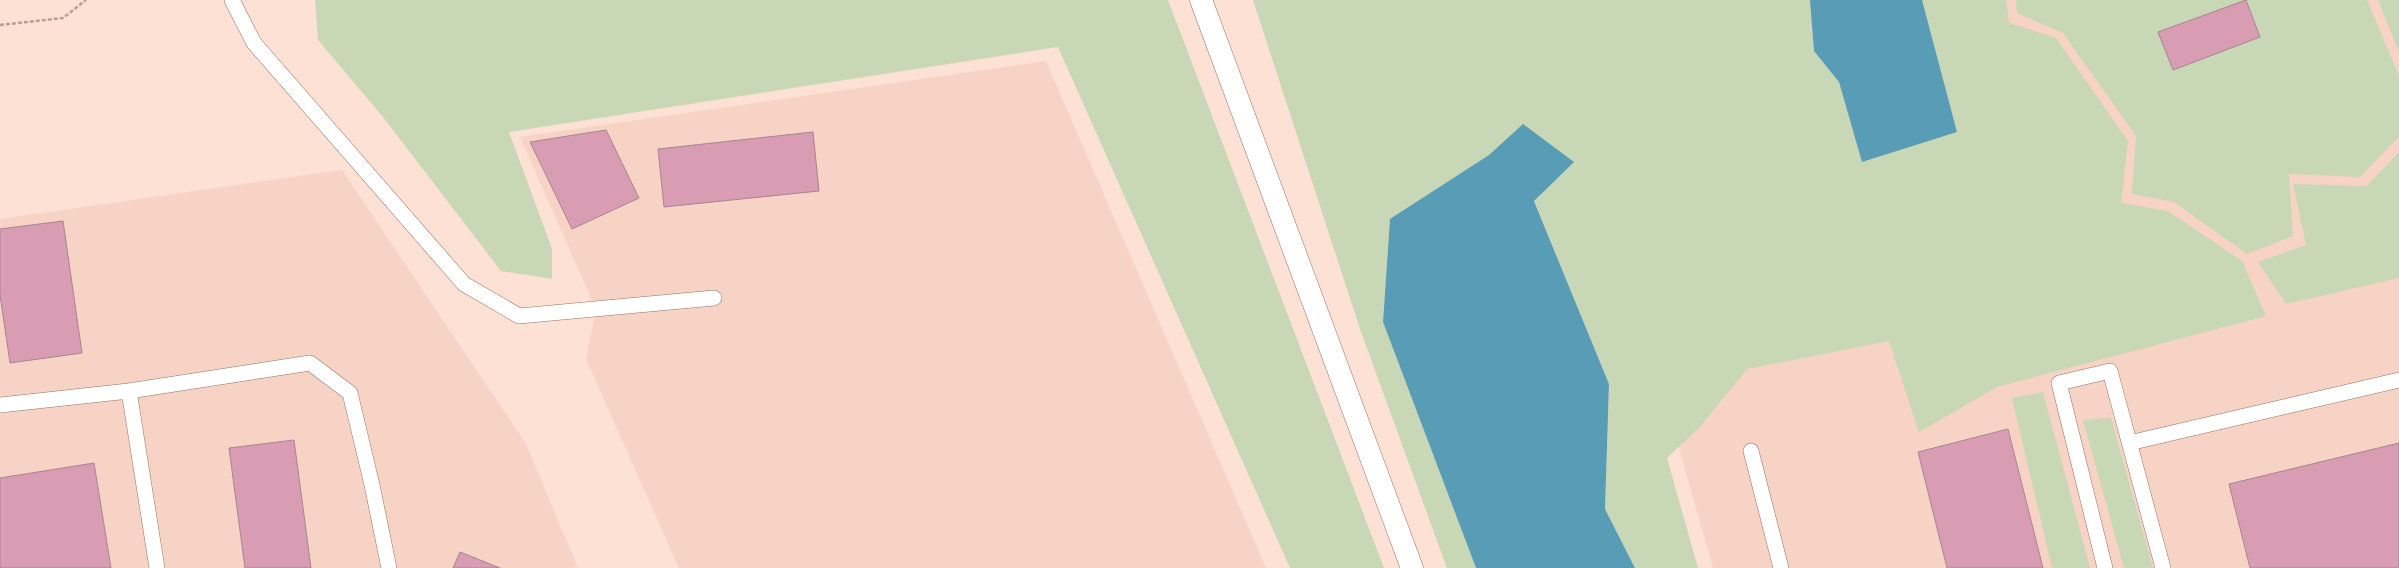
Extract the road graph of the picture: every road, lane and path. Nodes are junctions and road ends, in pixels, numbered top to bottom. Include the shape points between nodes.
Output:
1 (86, 0) edge
2 (232, 0) edge
3 (1201, 0) edge
4 (0, 25) edge
5 (714, 298) dead end
6 (2399, 380) edge
7 (129, 391) junction
8 (0, 405) edge
9 (2129, 443) junction
10 (1751, 451) dead end
11 (157, 568) edge
12 (389, 568) edge
13 (1412, 568) edge
14 (1781, 568) edge
15 (2105, 568) edge
16 (2163, 568) edge

1 - 4 path via 63,18
2 - 5 lane via 254,43 464,284 519,316
3 - 13 street
6 - 9 lane
7 - 8 lane
7 - 11 lane
7 - 12 lane via 310,363 350,393
9 - 15 lane via 2110,372 2059,383
9 - 16 lane
10 - 14 lane

